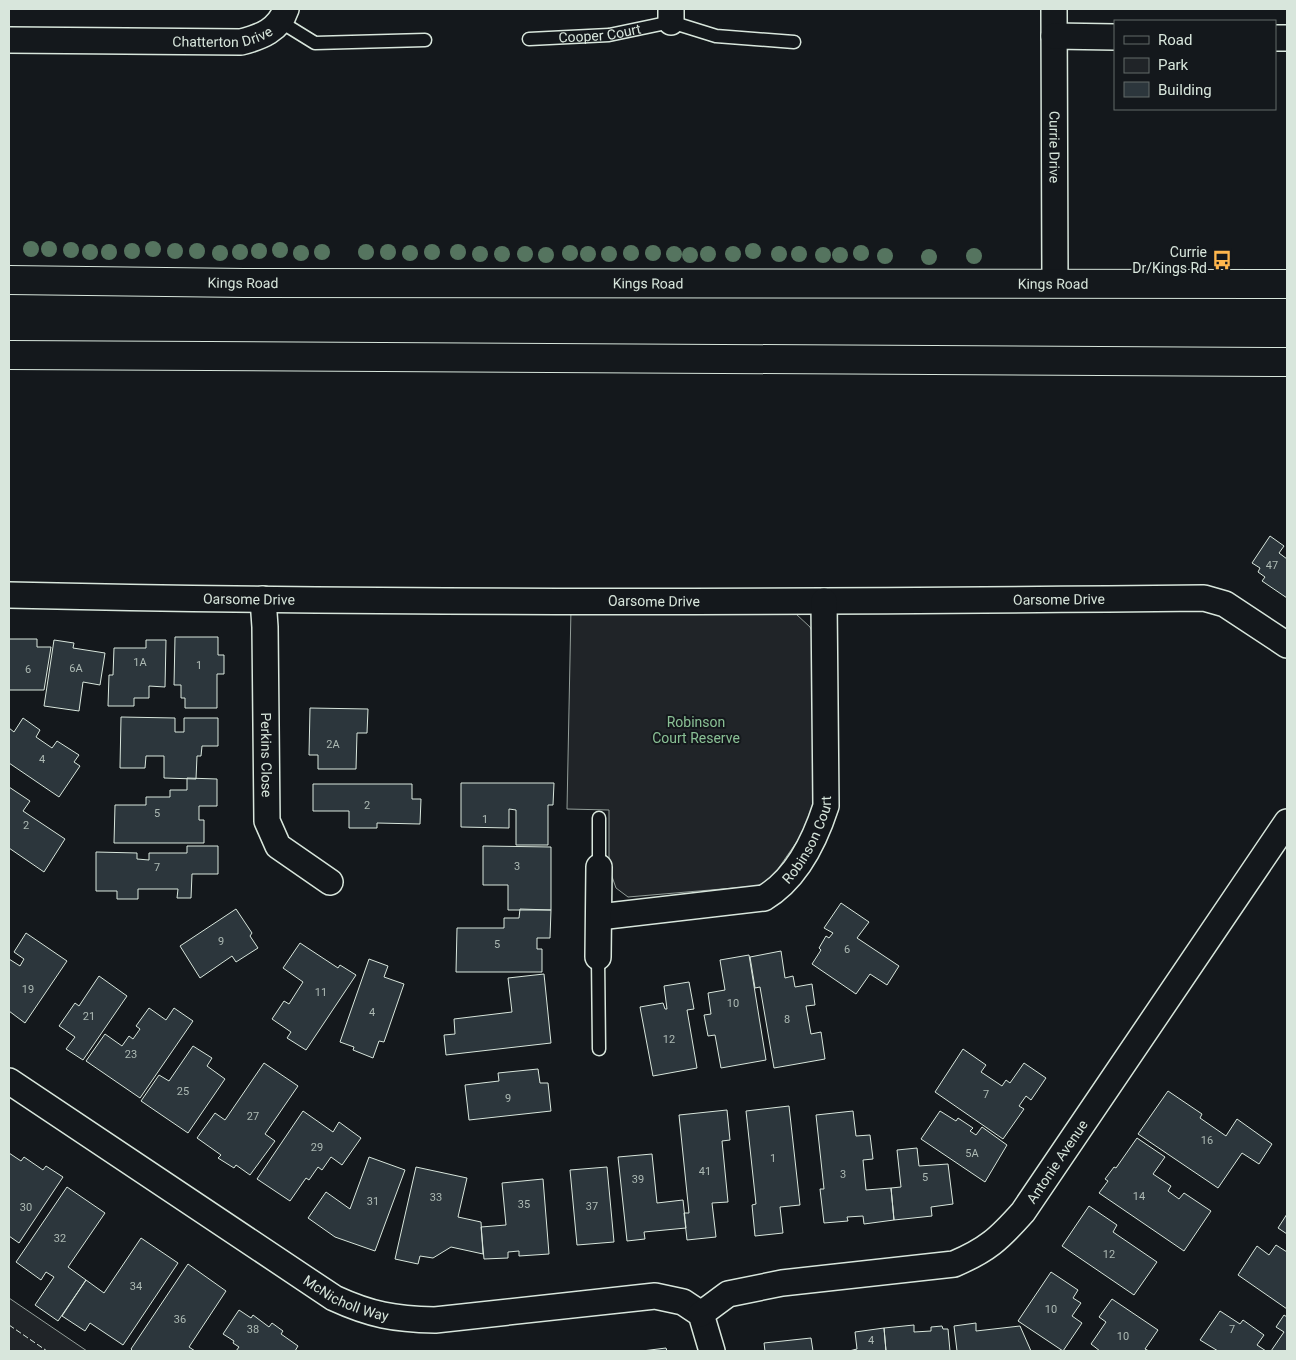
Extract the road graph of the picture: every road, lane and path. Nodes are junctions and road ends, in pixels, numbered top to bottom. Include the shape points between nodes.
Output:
1 (1054, 9) edge
2 (283, 15) edge
3 (670, 16) edge
4 (1054, 36) junction
5 (1114, 37) edge
6 (529, 39) dead end
7 (9, 40) edge
8 (425, 40) dead end
9 (794, 42) dead end
10 (9, 280) edge
11 (1055, 284) junction
12 (1287, 284) edge
13 (9, 355) edge
14 (1287, 362) edge
15 (9, 595) edge
16 (263, 599) junction
17 (824, 601) junction
18 (1287, 645) edge
19 (599, 818) dead end
20 (1287, 822) edge
21 (599, 867) joint
22 (330, 882) dead end
23 (599, 916) junction
24 (598, 957) joint
25 (599, 1049) dead end
26 (9, 1081) edge
27 (701, 1314) junction
28 (712, 1351) edge

1 - 4 street, Currie Drive
2 - 7 street, Chatterton Drive via 269,32 241,42
2 - 8 lane, Chatterton Drive via 315,43
3 - 6 lane, Cooper Court via 609,35
3 - 9 lane, Cooper Court via 716,36
4 - 5 street
4 - 11 street, Currie Drive
10 - 11 main road, Kings Road
11 - 12 main road, Kings Road
13 - 14 main road
15 - 16 street, Oarsome Drive
16 - 17 street, Oarsome Drive
16 - 22 street, Perkins Close via 267,821 278,846
17 - 18 street, Oarsome Drive via 1204,598 1225,604
17 - 23 street, Robinson Court via 826,806 808,850 779,889 764,898
19 - 21 lane
20 - 27 street, Antonie Avenue via 1023,1212 1001,1237 980,1253 954,1264 782,1283 728,1294
21 - 23 street
23 - 24 street
24 - 25 lane
26 - 27 street, McNicholl Way via 334,1298 364,1312 402,1319 435,1320 655,1296 684,1302
27 - 28 street

